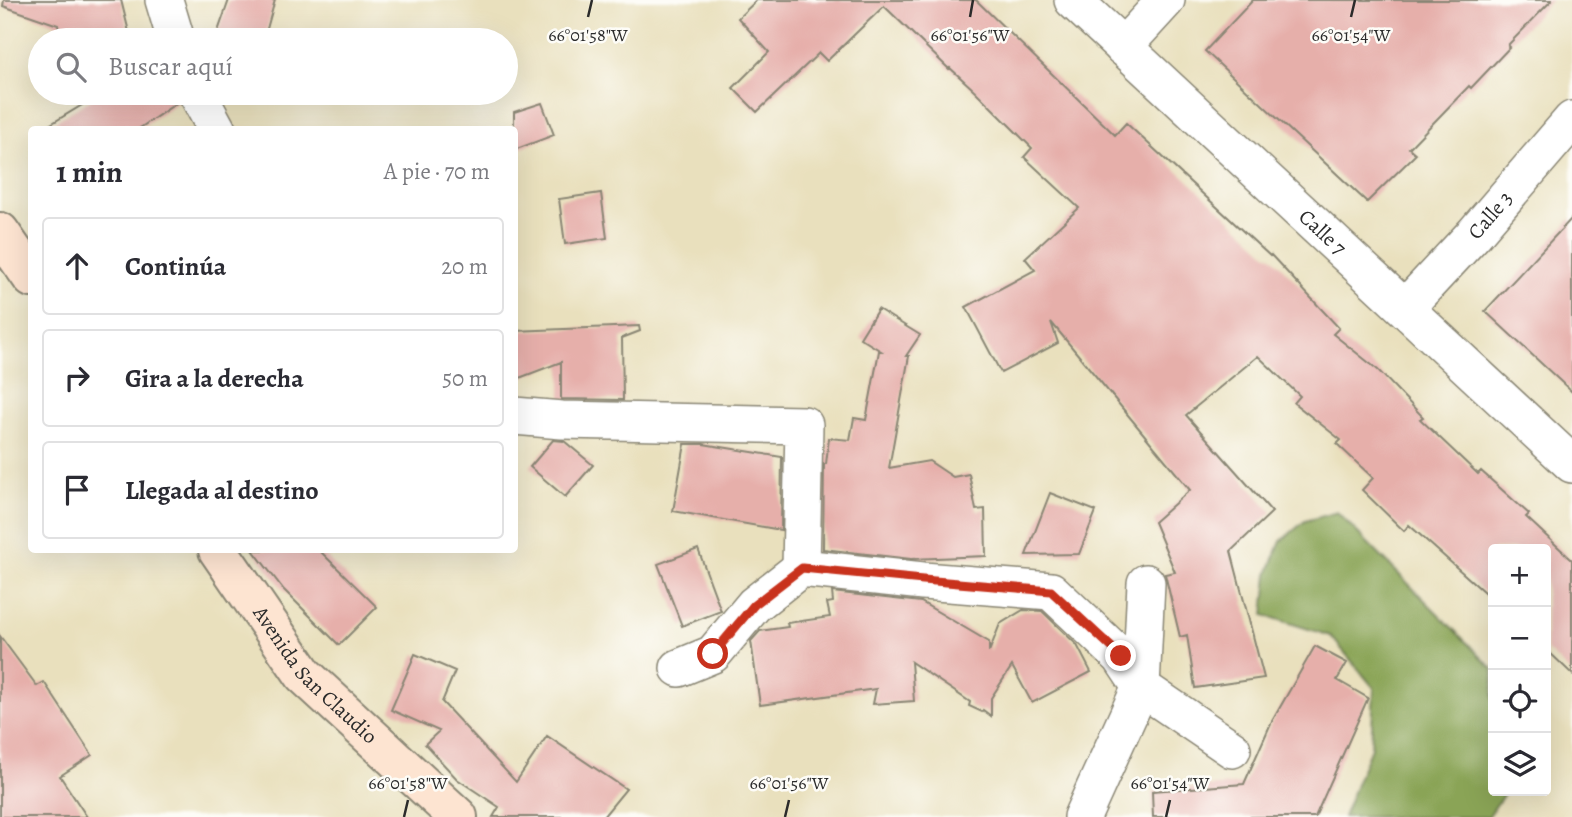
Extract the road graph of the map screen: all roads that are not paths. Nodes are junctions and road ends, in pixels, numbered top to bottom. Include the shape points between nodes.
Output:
1 (164, 0) edge
2 (1073, 0) edge
3 (1166, 0) edge
4 (172, 28) edge
5 (1123, 47) junction
6 (203, 105) edge
7 (1572, 120) edge
8 (215, 126) edge
9 (0, 232) edge
10 (28, 272) edge
11 (1405, 308) junction
12 (518, 416) edge
13 (1572, 464) edge
14 (220, 553) edge
15 (802, 568) junction
16 (1146, 583) dead end
17 (680, 668) dead end
18 (1142, 687) junction
19 (1231, 749) dead end
20 (458, 817) edge
21 (1082, 817) edge

1 - 4 street
2 - 5 street, Calle 7
3 - 5 street
5 - 11 street, Calle 7
6 - 8 street
7 - 11 street, Calle 3
9 - 10 street
11 - 13 street, Calle 7
12 - 15 street via 804,425
14 - 20 street, Avenida San Claudio via 304,676
15 - 17 street via 754,605 713,654
15 - 18 street via 1051,591 1121,656
16 - 18 street
18 - 19 street
18 - 21 street

